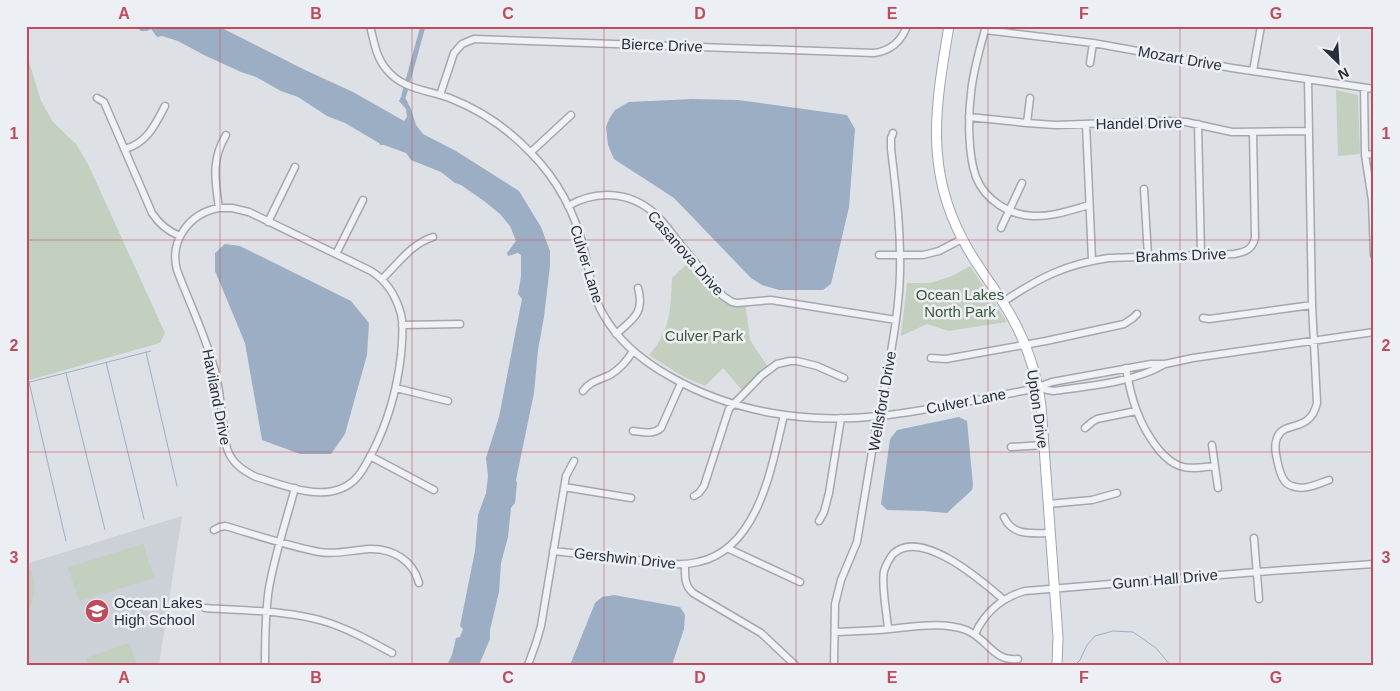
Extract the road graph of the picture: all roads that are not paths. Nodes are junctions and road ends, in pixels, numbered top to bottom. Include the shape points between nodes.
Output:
1 (370, 26) edge
2 (907, 26) edge
3 (948, 26) edge
4 (1261, 26) edge
5 (986, 28) edge
6 (1093, 43) junction
7 (1090, 62) dead end
8 (1253, 71) junction
9 (1308, 79) junction
10 (1364, 88) junction
11 (1374, 89) edge
12 (440, 95) junction
13 (97, 98) dead end
14 (1030, 98) dead end
15 (165, 106) dead end
16 (571, 115) dead end
17 (969, 116) junction
18 (1027, 123) junction
19 (1086, 124) junction
20 (1198, 124) junction
21 (1309, 131) junction
22 (893, 132) dead end
23 (1253, 132) junction
24 (226, 135) dead end
25 (125, 149) junction
26 (531, 152) junction
27 (1374, 154) edge
28 (1366, 155) junction
29 (295, 167) dead end
30 (1022, 183) dead end
31 (1144, 189) dead end
32 (363, 200) dead end
33 (1089, 205) junction
34 (568, 206) junction
35 (219, 208) junction
36 (1009, 210) junction
37 (268, 222) junction
38 (1374, 224) edge
39 (1001, 228) dead end
40 (180, 236) junction
41 (433, 237) dead end
42 (962, 239) junction
43 (336, 254) junction
44 (1201, 254) junction
45 (879, 255) dead end
46 (1374, 255) edge
47 (900, 256) junction
48 (1148, 256) junction
49 (1092, 260) junction
50 (382, 280) junction
51 (638, 288) dead end
52 (1003, 302) junction
53 (1312, 305) junction
54 (1137, 314) dead end
55 (1203, 318) dead end
56 (896, 320) junction
57 (460, 324) dead end
58 (402, 325) junction
59 (1374, 332) edge
60 (616, 334) junction
61 (1313, 341) junction
62 (1025, 345) junction
63 (633, 351) junction
64 (931, 358) dead end
65 (1165, 364) junction
66 (1126, 368) junction
67 (844, 378) dead end
68 (1128, 378) junction
69 (681, 383) junction
70 (396, 388) junction
71 (1038, 388) junction
72 (582, 392) dead end
73 (448, 401) dead end
74 (733, 404) junction
75 (1136, 411) junction
76 (784, 415) junction
77 (880, 416) junction
78 (841, 418) junction
79 (1085, 428) dead end
80 (633, 431) dead end
81 (1044, 445) junction
82 (1212, 445) dead end
83 (1011, 447) dead end
84 (370, 456) junction
85 (574, 461) dead end
86 (1215, 466) junction
87 (1329, 480) dead end
88 (564, 487) junction
89 (295, 488) junction
90 (1218, 488) dead end
91 (434, 490) dead end
92 (1117, 493) dead end
93 (694, 496) dead end
94 (631, 498) dead end
95 (1048, 504) junction
96 (1004, 518) dead end
97 (819, 521) dead end
98 (214, 530) dead end
99 (1051, 533) junction
100 (1254, 538) dead end
101 (280, 542) junction
102 (727, 548) junction
103 (553, 551) junction
104 (686, 564) junction
105 (1374, 564) edge
106 (1257, 572) junction
107 (420, 582) dead end
108 (800, 582) dead end
109 (1055, 588) junction
110 (1259, 599) dead end
111 (1004, 600) junction
112 (204, 608) dead end
113 (266, 612) junction
114 (888, 629) junction
115 (835, 632) junction
116 (975, 634) junction
117 (392, 653) dead end
118 (1018, 659) dead end
119 (265, 665) edge
120 (528, 665) edge
121 (795, 665) edge
122 (834, 665) edge
123 (1057, 665) edge

1 - 12 street, Culver Lane via 378,57 392,76 403,84
2 - 12 street, Bierce Drive via 895,45 874,53 474,39 462,44 454,53
3 - 42 main road, Upton Drive via 937,99 936,150 944,192
4 - 8 street
5 - 6 street, Mozart Drive
5 - 17 street via 974,72
6 - 7 street
6 - 8 street, Mozart Drive
8 - 9 street, Mozart Drive
9 - 10 street, Mozart Drive
9 - 21 street
10 - 11 street, Mozart Drive
10 - 28 street
12 - 26 street, Culver Lane via 486,116
13 - 25 street via 104,102
14 - 18 street
15 - 25 street via 147,136
16 - 26 street
17 - 18 street, Handel Drive
17 - 36 street via 970,144 977,178 992,199
18 - 19 street, Handel Drive
19 - 20 street, Handel Drive via 1163,121
19 - 33 street
20 - 23 street, Handel Drive via 1223,131
20 - 44 street
21 - 23 street, Handel Drive
21 - 53 street
22 - 47 street, Wellsford Drive via 891,149 900,222
23 - 44 street, Brahms Drive via 1254,242 1244,252
24 - 35 street via 215,165
25 - 40 street via 152,213 160,224
26 - 34 street, Culver Lane
27 - 28 street
28 - 38 street
29 - 37 street
30 - 36 street
31 - 48 street
32 - 43 street
33 - 36 street via 1041,216
33 - 49 street
34 - 56 street, Casanova Drive via 591,196 608,194 642,204 656,215 723,296 732,302 771,300
34 - 60 street, Culver Lane via 579,234 593,292
35 - 37 street, Haviland Drive via 240,210
35 - 40 street, Haviland Drive via 200,214
36 - 39 street
37 - 43 street, Haviland Drive
38 - 46 street
40 - 89 street, Haviland Drive via 175,264 208,346 219,389 228,452 235,463 248,473
41 - 50 street via 414,247
42 - 47 street via 931,254
42 - 52 main road, Upton Drive
43 - 50 street, Haviland Drive
44 - 48 street, Brahms Drive
45 - 47 street
47 - 56 street, Wellsford Drive
48 - 49 street, Brahms Drive
49 - 52 street, Brahms Drive via 1048,274
50 - 58 street, Haviland Drive via 395,298
51 - 60 street via 640,306 636,316
52 - 62 main road, Upton Drive
53 - 55 street via 1209,320
53 - 61 street
54 - 62 street via 1119,326
56 - 77 street, Wellsford Drive
57 - 58 street
58 - 70 street, Haviland Drive
59 - 61 street, Culver Lane
60 - 63 street, Culver Lane
61 - 65 street, Culver Lane
61 - 87 street via 1316,407 1306,421 1280,432 1276,450 1280,474 1288,484 1302,488
62 - 64 street via 946,359
62 - 71 main road, Upton Drive
63 - 69 street, Culver Lane
63 - 72 street via 616,371 587,385
65 - 66 street, Culver Lane
65 - 68 street, Culver Lane
66 - 68 street
66 - 71 street, Culver Lane via 1052,382
67 - 74 street via 804,362 784,362 762,375
68 - 71 street, Culver Lane via 1054,391
68 - 75 street
69 - 74 street, Culver Lane
69 - 80 street via 661,428 651,433
70 - 73 street
70 - 84 street, Haviland Drive via 382,434
71 - 77 street, Culver Lane
71 - 81 main road, Upton Drive
74 - 76 street, Culver Lane
74 - 93 street via 702,490
75 - 79 street via 1097,419
75 - 86 street via 1166,458 1178,466 1189,468
76 - 78 street, Culver Lane
76 - 102 street, Gershwin Drive via 760,501 744,530
77 - 78 street, Culver Lane
77 - 115 street, Wellsford Drive via 857,542 835,604
78 - 97 street via 829,493
81 - 83 street
81 - 95 main road, Upton Drive
82 - 86 street
84 - 89 street, Haviland Drive via 358,477 339,490 316,493
84 - 91 street
85 - 88 street
86 - 90 street
88 - 94 street
88 - 103 street
89 - 101 street
92 - 95 street via 1092,500
95 - 99 main road, Upton Drive
96 - 99 street via 1009,526 1023,533
98 - 101 street via 226,526
99 - 109 main road, Upton Drive
100 - 106 street
101 - 107 street via 319,552 375,549 389,552 410,564
101 - 113 street
102 - 104 street, Gershwin Drive
102 - 108 street
103 - 104 street, Gershwin Drive
103 - 120 street via 541,626
104 - 121 street via 685,581 693,594 761,634
105 - 106 street, Gunn Hall Drive
106 - 109 street, Gunn Hall Drive
106 - 110 street
109 - 111 street, Gunn Hall Drive via 1017,593
109 - 123 main road, Upton Drive
111 - 114 street via 953,561 926,549 906,547 892,556 884,570
111 - 116 street, Gunn Hall Drive via 986,616
112 - 113 street
113 - 117 street via 329,623
113 - 119 street
114 - 115 street
114 - 116 street via 952,626
115 - 122 street, Wellsford Drive
116 - 118 street via 999,656

